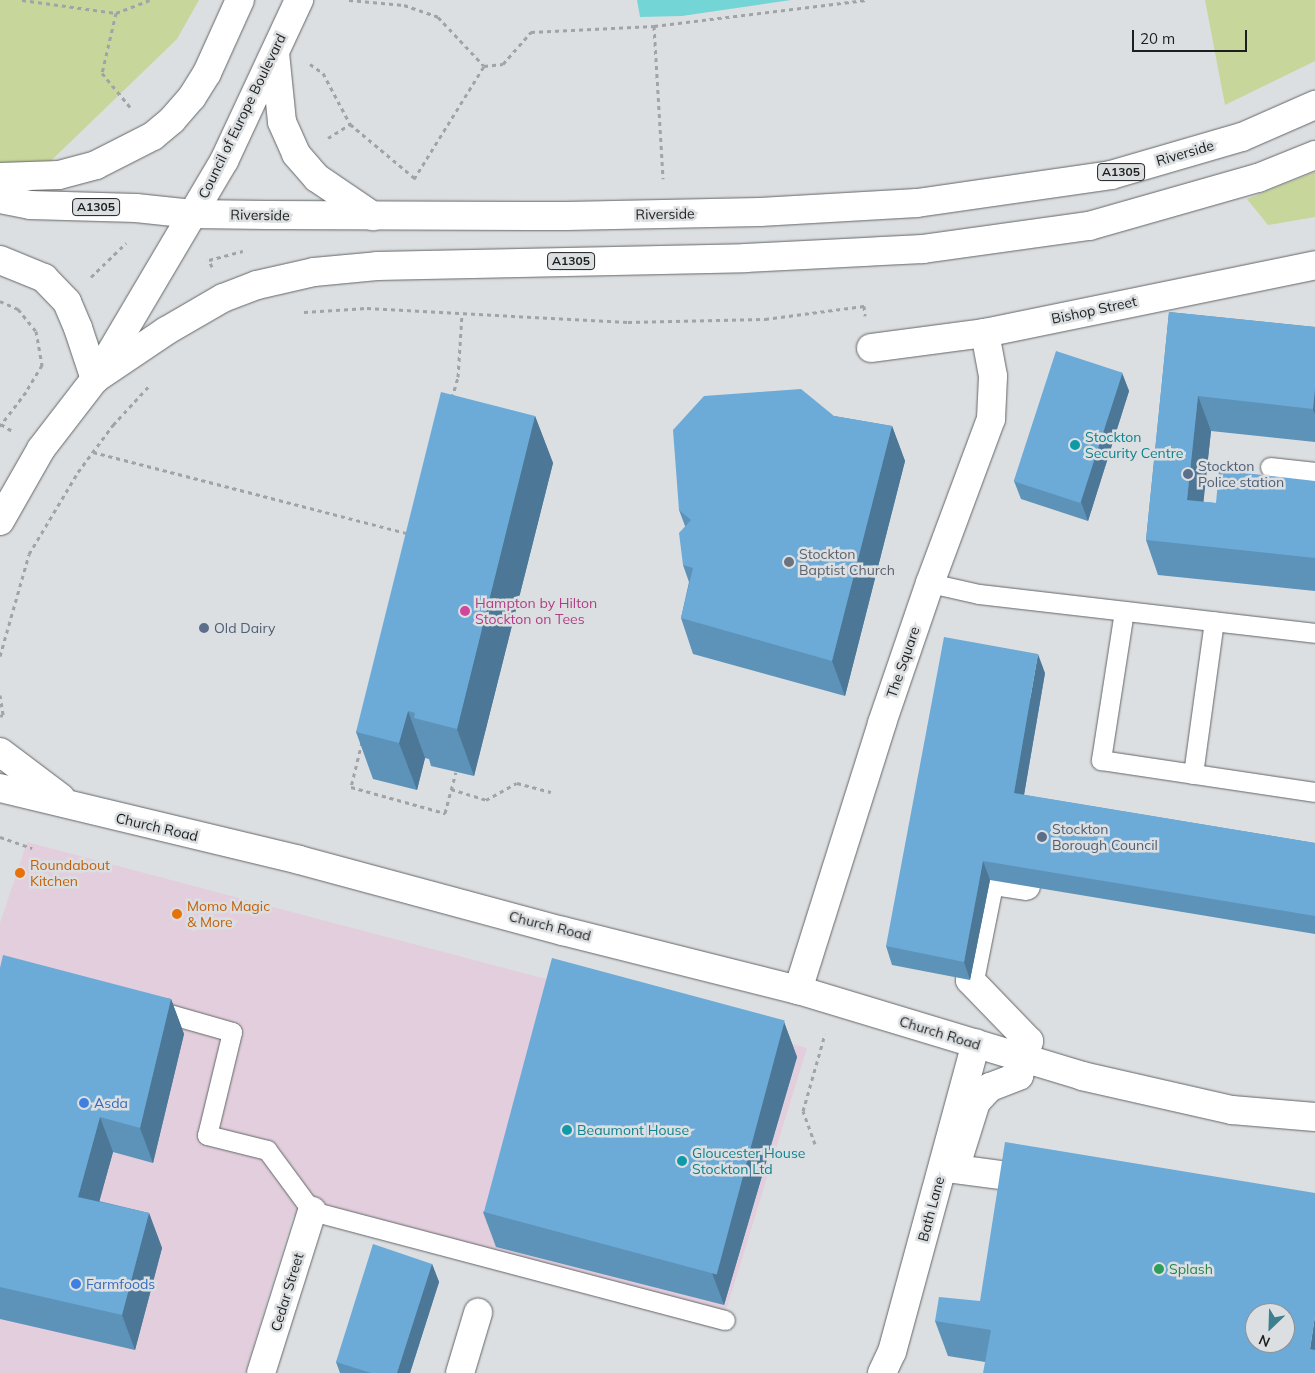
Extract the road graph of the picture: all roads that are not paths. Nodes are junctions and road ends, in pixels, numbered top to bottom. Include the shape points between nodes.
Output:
1 (238, 5) edge
2 (295, 9) edge
3 (275, 53) junction
4 (1315, 105) edge
5 (1315, 155) edge
6 (0, 177) edge
7 (0, 199) edge
8 (193, 214) junction
9 (373, 216) junction
10 (0, 260) edge
11 (1315, 265) edge
12 (985, 333) junction
13 (871, 348) road end
14 (95, 379) junction
15 (1270, 467) dead end
16 (1315, 472) edge
17 (0, 521) edge
18 (930, 583) junction
19 (1124, 611) junction
20 (1214, 621) junction
21 (1315, 633) edge
22 (0, 752) edge
23 (1193, 774) junction
24 (0, 788) edge
25 (1315, 792) edge
26 (72, 807) junction
27 (1047, 889) edge
28 (798, 990) junction
29 (140, 1006) edge
30 (976, 1043) junction
31 (1024, 1059) junction
32 (1315, 1117) edge
33 (1066, 1185) edge
34 (312, 1211) junction
35 (478, 1313) dead end
36 (725, 1320) dead end
37 (261, 1373) edge
38 (460, 1373) edge
39 (882, 1373) edge

1 - 6 street via 207,73 192,97 153,136 96,165 59,175
2 - 3 street, Council of Europe Boulevard
3 - 8 street, Council of Europe Boulevard via 224,161
3 - 9 street via 282,122 296,154 317,178
4 - 9 street, Riverside / A1305 via 1242,137 1111,175 917,203 750,212
5 - 14 street, A1305 via 1258,178 1089,226 923,249 745,258 377,266 314,272 257,285 223,298 166,331
7 - 8 street, A1305 via 30,205 136,208
8 - 9 street, Riverside / A1305
8 - 14 street
10 - 14 street via 44,278 67,302
11 - 12 street, Bishop Street
12 - 13 street, Bishop Street
12 - 18 street, The Square via 993,376 991,419
14 - 17 street, A1305 via 40,449
15 - 16 lane
18 - 19 lane via 979,594
18 - 28 street, The Square
19 - 20 lane
19 - 23 lane via 1101,760
20 - 21 lane
20 - 23 lane
22 - 26 street, Church Road
23 - 25 lane
24 - 26 street, Church Road
26 - 28 street, Church Road via 299,860
27 - 31 street via 990,880 970,980 1029,1041
28 - 30 street, Church Road
29 - 34 lane via 232,1032 207,1135 267,1150
30 - 31 street, Church Road
30 - 39 street, Bath Lane via 892,1352
31 - 32 street, Church Road via 1082,1076 1232,1110
31 - 33 street via 1018,1076 990,1087 976,1102 955,1169
34 - 36 lane
34 - 37 street, Cedar Street
35 - 38 street

